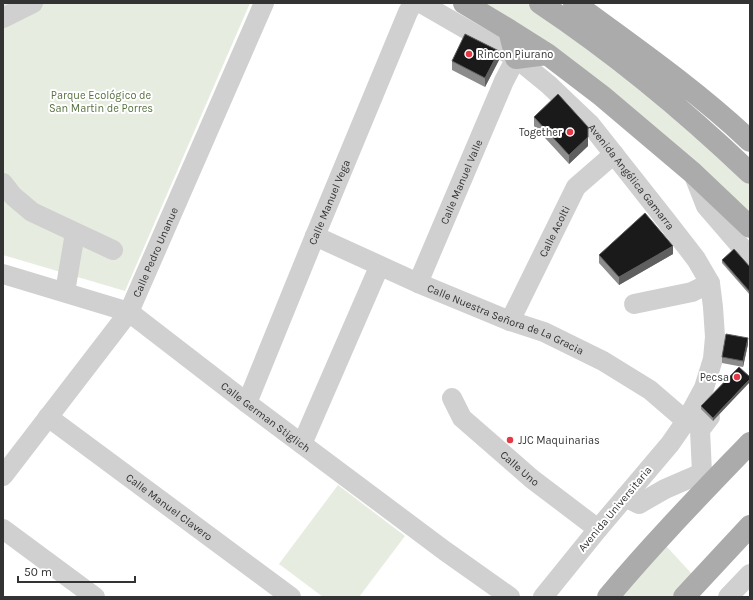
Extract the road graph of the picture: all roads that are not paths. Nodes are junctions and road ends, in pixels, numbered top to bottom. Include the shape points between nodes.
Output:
1 (33, 3) edge
2 (264, 3) edge
3 (413, 3) edge
4 (421, 3) edge
5 (464, 3) edge
6 (540, 3) edge
7 (574, 3) edge
8 (3, 18) edge
9 (509, 30) junction
10 (547, 54) junction
11 (516, 58) junction
12 (592, 88) junction
13 (572, 107) junction
14 (750, 141) edge
15 (614, 154) junction
16 (693, 172) junction
17 (750, 173) edge
18 (3, 182) edge
19 (750, 227) edge
20 (76, 233) junction
21 (315, 236) junction
22 (112, 250) dead end
23 (750, 257) edge
24 (379, 266) junction
25 (3, 274) edge
26 (418, 283) junction
27 (710, 283) junction
28 (65, 292) junction
29 (634, 304) dead end
30 (129, 312) junction
31 (510, 321) junction
32 (452, 398) dead end
33 (247, 403) junction
34 (48, 417) junction
35 (710, 417) edge
36 (686, 421) junction
37 (302, 444) junction
38 (750, 444) edge
39 (3, 476) edge
40 (707, 478) junction
41 (625, 497) junction
42 (750, 526) edge
43 (3, 528) edge
44 (598, 529) junction
45 (750, 574) edge
46 (89, 595) edge
47 (731, 596) edge
48 (291, 597) edge
49 (510, 597) edge
50 (543, 597) edge
51 (608, 597) edge
52 (684, 597) edge

1 - 8 street
2 - 30 street, Calle Pedro Unanue
3 - 21 street, Calle Manuel Vega
4 - 11 street, Avenida Angélica Gamarra
5 - 9 main road
6 - 17 main road via 625,65
7 - 14 main road via 656,63
9 - 10 main road
9 - 11 main road
10 - 11 main road
10 - 12 main road
11 - 13 street, Avenida Angélica Gamarra
11 - 26 street, Calle Manuel Valle
12 - 13 street
12 - 16 main road
13 - 15 street, Avenida Angélica Gamarra via 590,124
15 - 27 street, Avenida Angélica Gamarra via 696,259
15 - 31 street, Calle Acolti via 576,187
16 - 19 main road
16 - 23 street via 706,206
18 - 20 street via 13,196 32,212
20 - 22 street
20 - 28 street
21 - 24 street, Calle Nuestra Señora de La Gracia
21 - 33 street, Calle Manuel Vega
24 - 26 street, Calle Nuestra Señora de La Gracia
24 - 37 street
25 - 28 street, Calle German Stiglich
26 - 31 street, Calle Nuestra Señora de La Gracia
27 - 29 street via 692,292
27 - 36 street, Avenida Angélica Gamarra via 715,337 713,359 704,388
28 - 30 street, Calle German Stiglich
30 - 33 street, Calle German Stiglich
30 - 34 street, Calle Pedro Unanue
31 - 36 street, Calle Nuestra Señora de La Gracia via 544,332 603,361 650,390
32 - 44 street, Calle Uno via 462,418 532,479
33 - 37 street, Calle German Stiglich
34 - 39 street, Calle Pedro Unanue
34 - 48 street, Calle Manuel Clavero
35 - 40 street via 700,430
36 - 41 street, Avenida Universitaria
37 - 49 street, Calle German Stiglich
38 - 40 main road
40 - 41 street via 665,489 639,504
40 - 51 main road
41 - 44 street, Avenida Universitaria
42 - 52 main road
43 - 46 street
44 - 50 street, Avenida Universitaria
45 - 47 street

